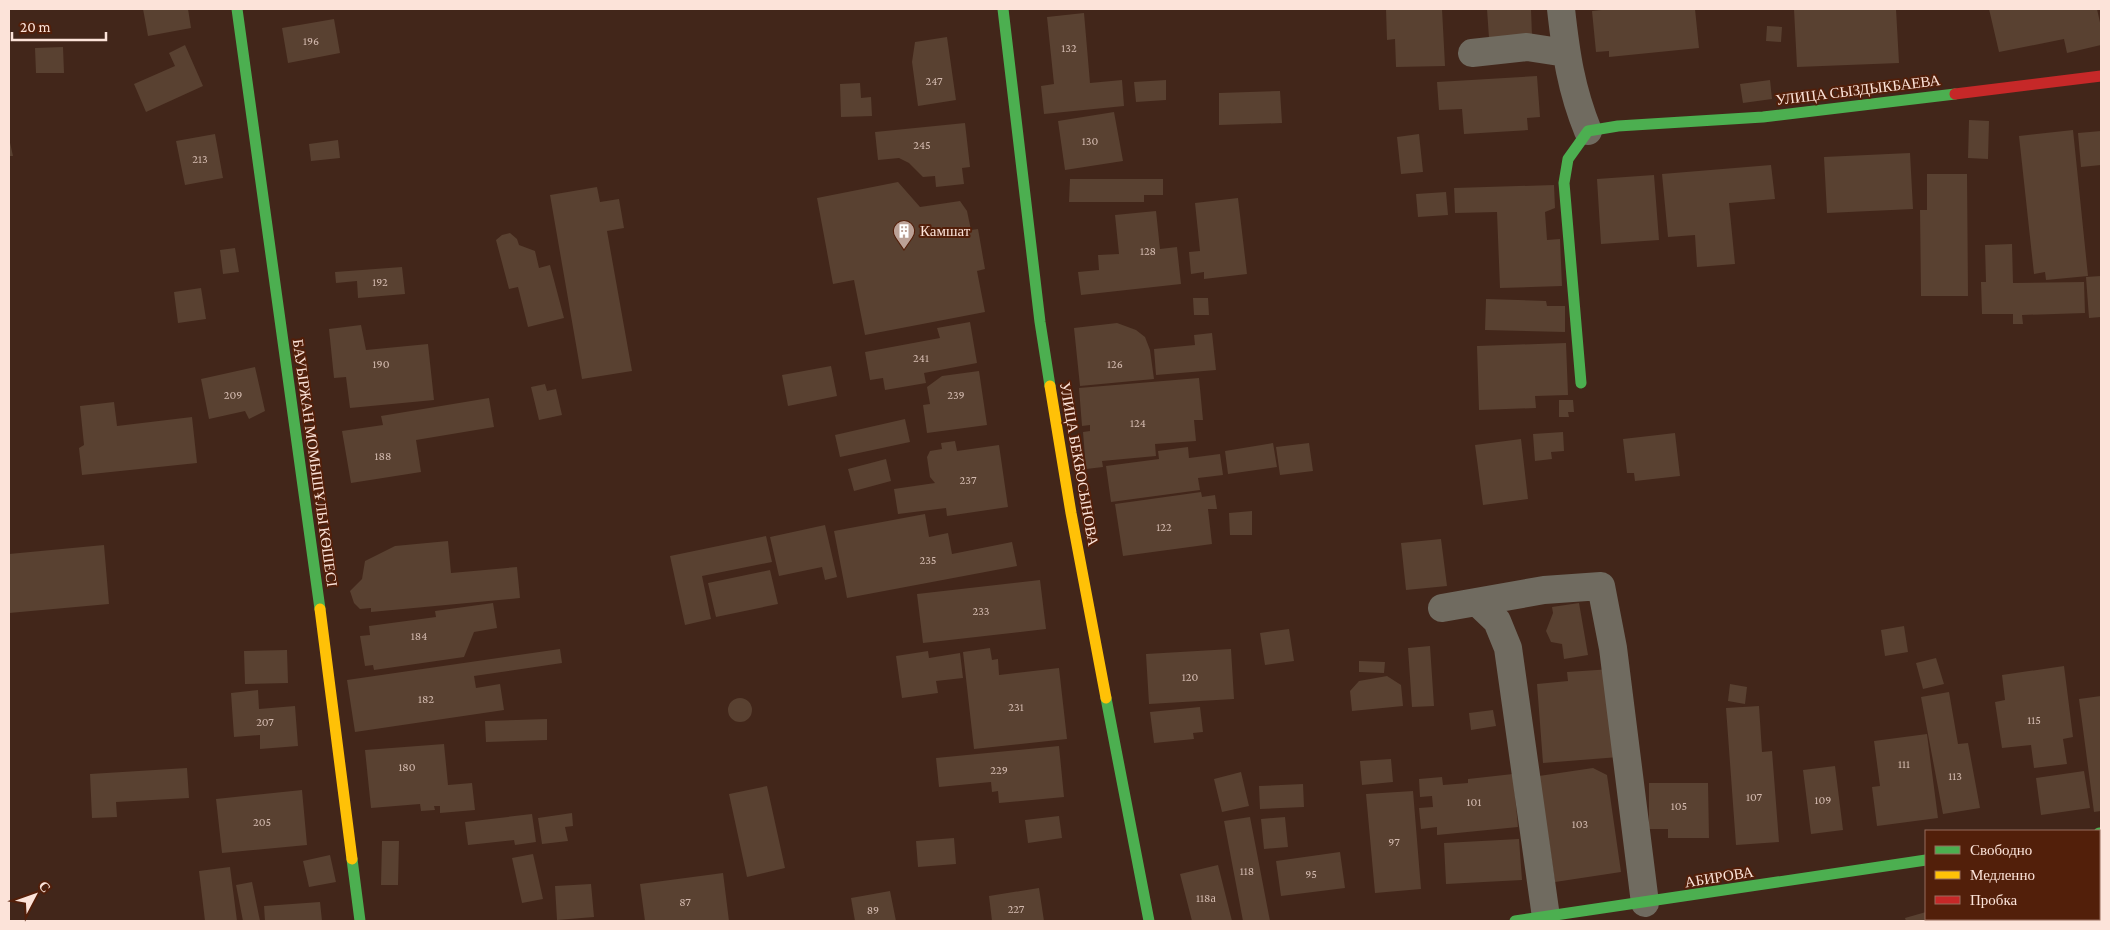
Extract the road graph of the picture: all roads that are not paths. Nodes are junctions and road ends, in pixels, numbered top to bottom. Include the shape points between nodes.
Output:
1 (237, 9) edge
2 (1004, 9) edge
3 (1562, 9) edge
4 (1472, 53) dead end
5 (1566, 53) junction
6 (2101, 76) edge
7 (1588, 131) junction
8 (1581, 382) dead end
9 (1477, 602) junction
10 (1442, 608) dead end
11 (1925, 860) edge
12 (1631, 910) edge
13 (1546, 917) junction
14 (360, 921) edge
15 (1149, 921) edge
16 (1515, 921) edge

1 - 14 street, БАУЫРЖАН МОМЫШҰЛЫ КӨШЕСІ
2 - 15 street, УЛИЦА БЕКБОСЫНОВА via 1040,322 1071,513
3 - 5 street
4 - 5 street via 1527,47
5 - 7 street via 1576,101
6 - 7 street, УЛИЦА СЫЗДЫКБАЕВА via 1763,117 1618,126
7 - 8 street via 1568,159 1564,183
9 - 10 street
9 - 12 street via 1544,590 1601,586 1613,648
9 - 13 street via 1497,621 1508,648
11 - 12 street, АБИРОВА
12 - 13 street, АБИРОВА
13 - 16 street, АБИРОВА

